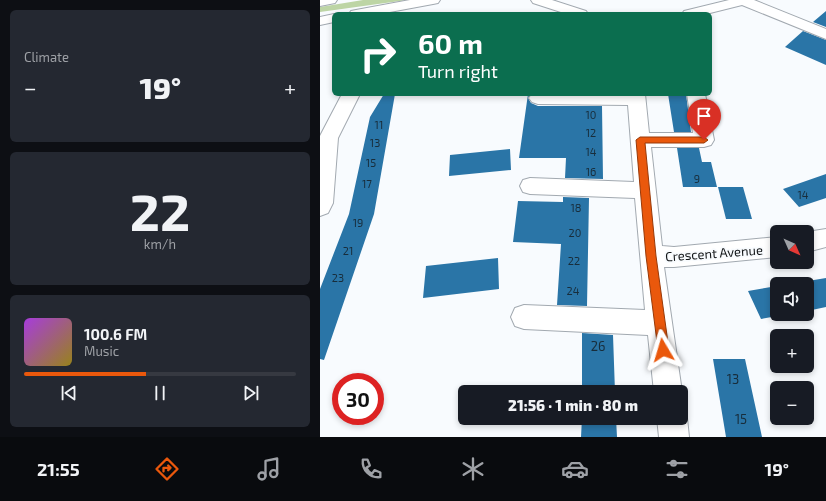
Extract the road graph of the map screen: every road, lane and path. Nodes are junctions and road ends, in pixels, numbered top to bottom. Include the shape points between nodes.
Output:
1 (330, 0) edge
2 (434, 0) edge
3 (538, 0) edge
4 (742, 0) edge
5 (320, 2) edge
6 (394, 10) edge
7 (375, 12) edge
8 (575, 12) edge
9 (697, 12) edge
10 (332, 18) edge
11 (320, 21) edge
12 (826, 34) edge
13 (350, 96) edge
14 (636, 96) edge
15 (696, 96) edge
16 (538, 98) dead end
17 (640, 140) junction
18 (324, 142) edge
19 (530, 186) dead end
20 (645, 190) junction
21 (320, 207) edge
22 (826, 238) edge
23 (814, 241) edge
24 (770, 249) edge
25 (651, 256) junction
26 (524, 317) dead end
27 (660, 323) junction
28 (667, 385) edge
29 (673, 425) edge
30 (674, 437) edge

1 - 5 street
2 - 6 street
3 - 8 street
4 - 9 street
4 - 12 street
6 - 7 street
10 - 11 street
13 - 18 street
14 - 16 street
14 - 17 street
15 - 17 street via 704,140
17 - 20 street
18 - 21 street
19 - 20 street
20 - 25 street
22 - 23 street
24 - 25 street, Crescent Avenue via 674,257
25 - 27 street
26 - 27 street
27 - 28 street
29 - 30 street

